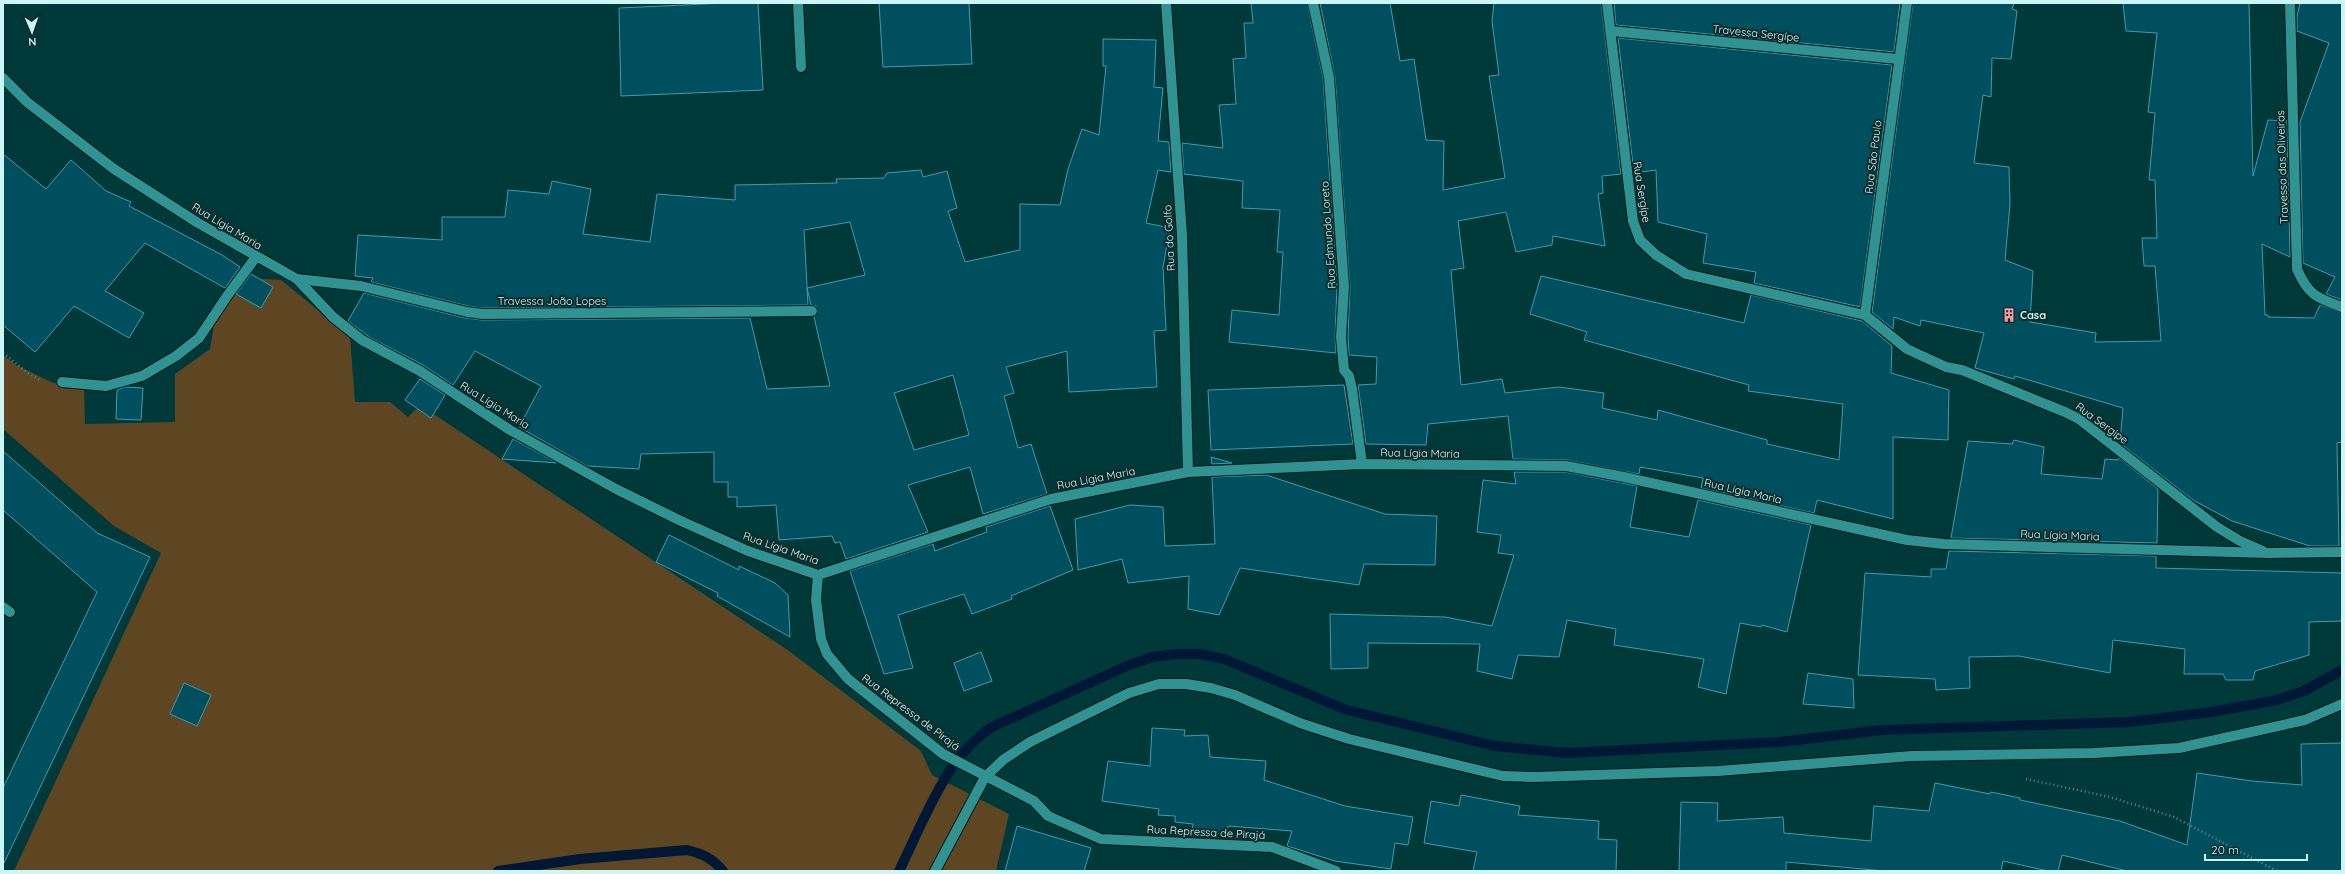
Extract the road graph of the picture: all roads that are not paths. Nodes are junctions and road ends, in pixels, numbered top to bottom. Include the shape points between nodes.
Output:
1 (798, 3) edge
2 (1166, 3) edge
3 (1313, 3) edge
4 (1607, 3) edge
5 (1907, 3) edge
6 (2290, 3) edge
7 (1611, 31) junction
8 (1898, 59) junction
9 (801, 67) dead end
10 (3, 78) edge
11 (256, 257) junction
12 (296, 279) junction
13 (2342, 306) edge
14 (812, 311) dead end
15 (1864, 315) junction
16 (62, 382) road end
17 (1362, 464) junction
18 (1188, 472) junction
19 (2342, 552) edge
20 (2269, 553) junction
21 (818, 574) junction
22 (2342, 704) edge
23 (985, 777) junction
24 (935, 871) edge
25 (1336, 871) edge

1 - 9 street
2 - 18 street, Rua do Golfo via 1182,235
3 - 17 street, Rua Edmundo Loreto via 1329,77 1344,286 1341,338 1344,370 1351,381
4 - 7 street, Rua Sergípe
5 - 8 street, Rua São Paulo
6 - 13 street, Travessa das Oliveiras via 2297,269 2310,293 2321,300
7 - 8 street, Travessa Sergípe
7 - 15 street, Rua Sergípe via 1630,205 1640,240 1656,255 1686,274
8 - 15 street, Rua São Paulo
10 - 11 street, Rua Lígia Maria via 28,102 114,170
11 - 12 street, Rua Lígia Maria
11 - 16 street via 199,338 176,356 142,376 106,386
12 - 14 street, Travessa João Lopes via 360,286 483,314
12 - 21 street, Rua Lígia Maria via 333,317 362,340 420,371 510,430 616,489 681,521 748,551
15 - 20 street, Rua Sergipe via 1907,349 1946,367 1962,370 2080,419 2217,527 2240,541
17 - 18 street, Rua Lígia Maria
17 - 20 street, Rua Lígia Maria via 1566,466 1907,540 1944,544
18 - 21 street, Rua Lígia Maria via 1051,499
19 - 20 street, Rua Lígia Maria
21 - 23 street, Rua Repressa de Pirajá via 816,600 821,639 827,654 848,679 943,754
22 - 23 street via 2305,720 2179,748 2094,753 1912,756 1718,771 1535,777 1504,776 1349,739 1300,723 1235,694 1211,688 1186,684 1159,684 1129,693 1030,742 1003,760
23 - 24 street
23 - 25 street, Rua Repressa de Pirajá via 1034,801 1048,816 1101,839 1272,847

